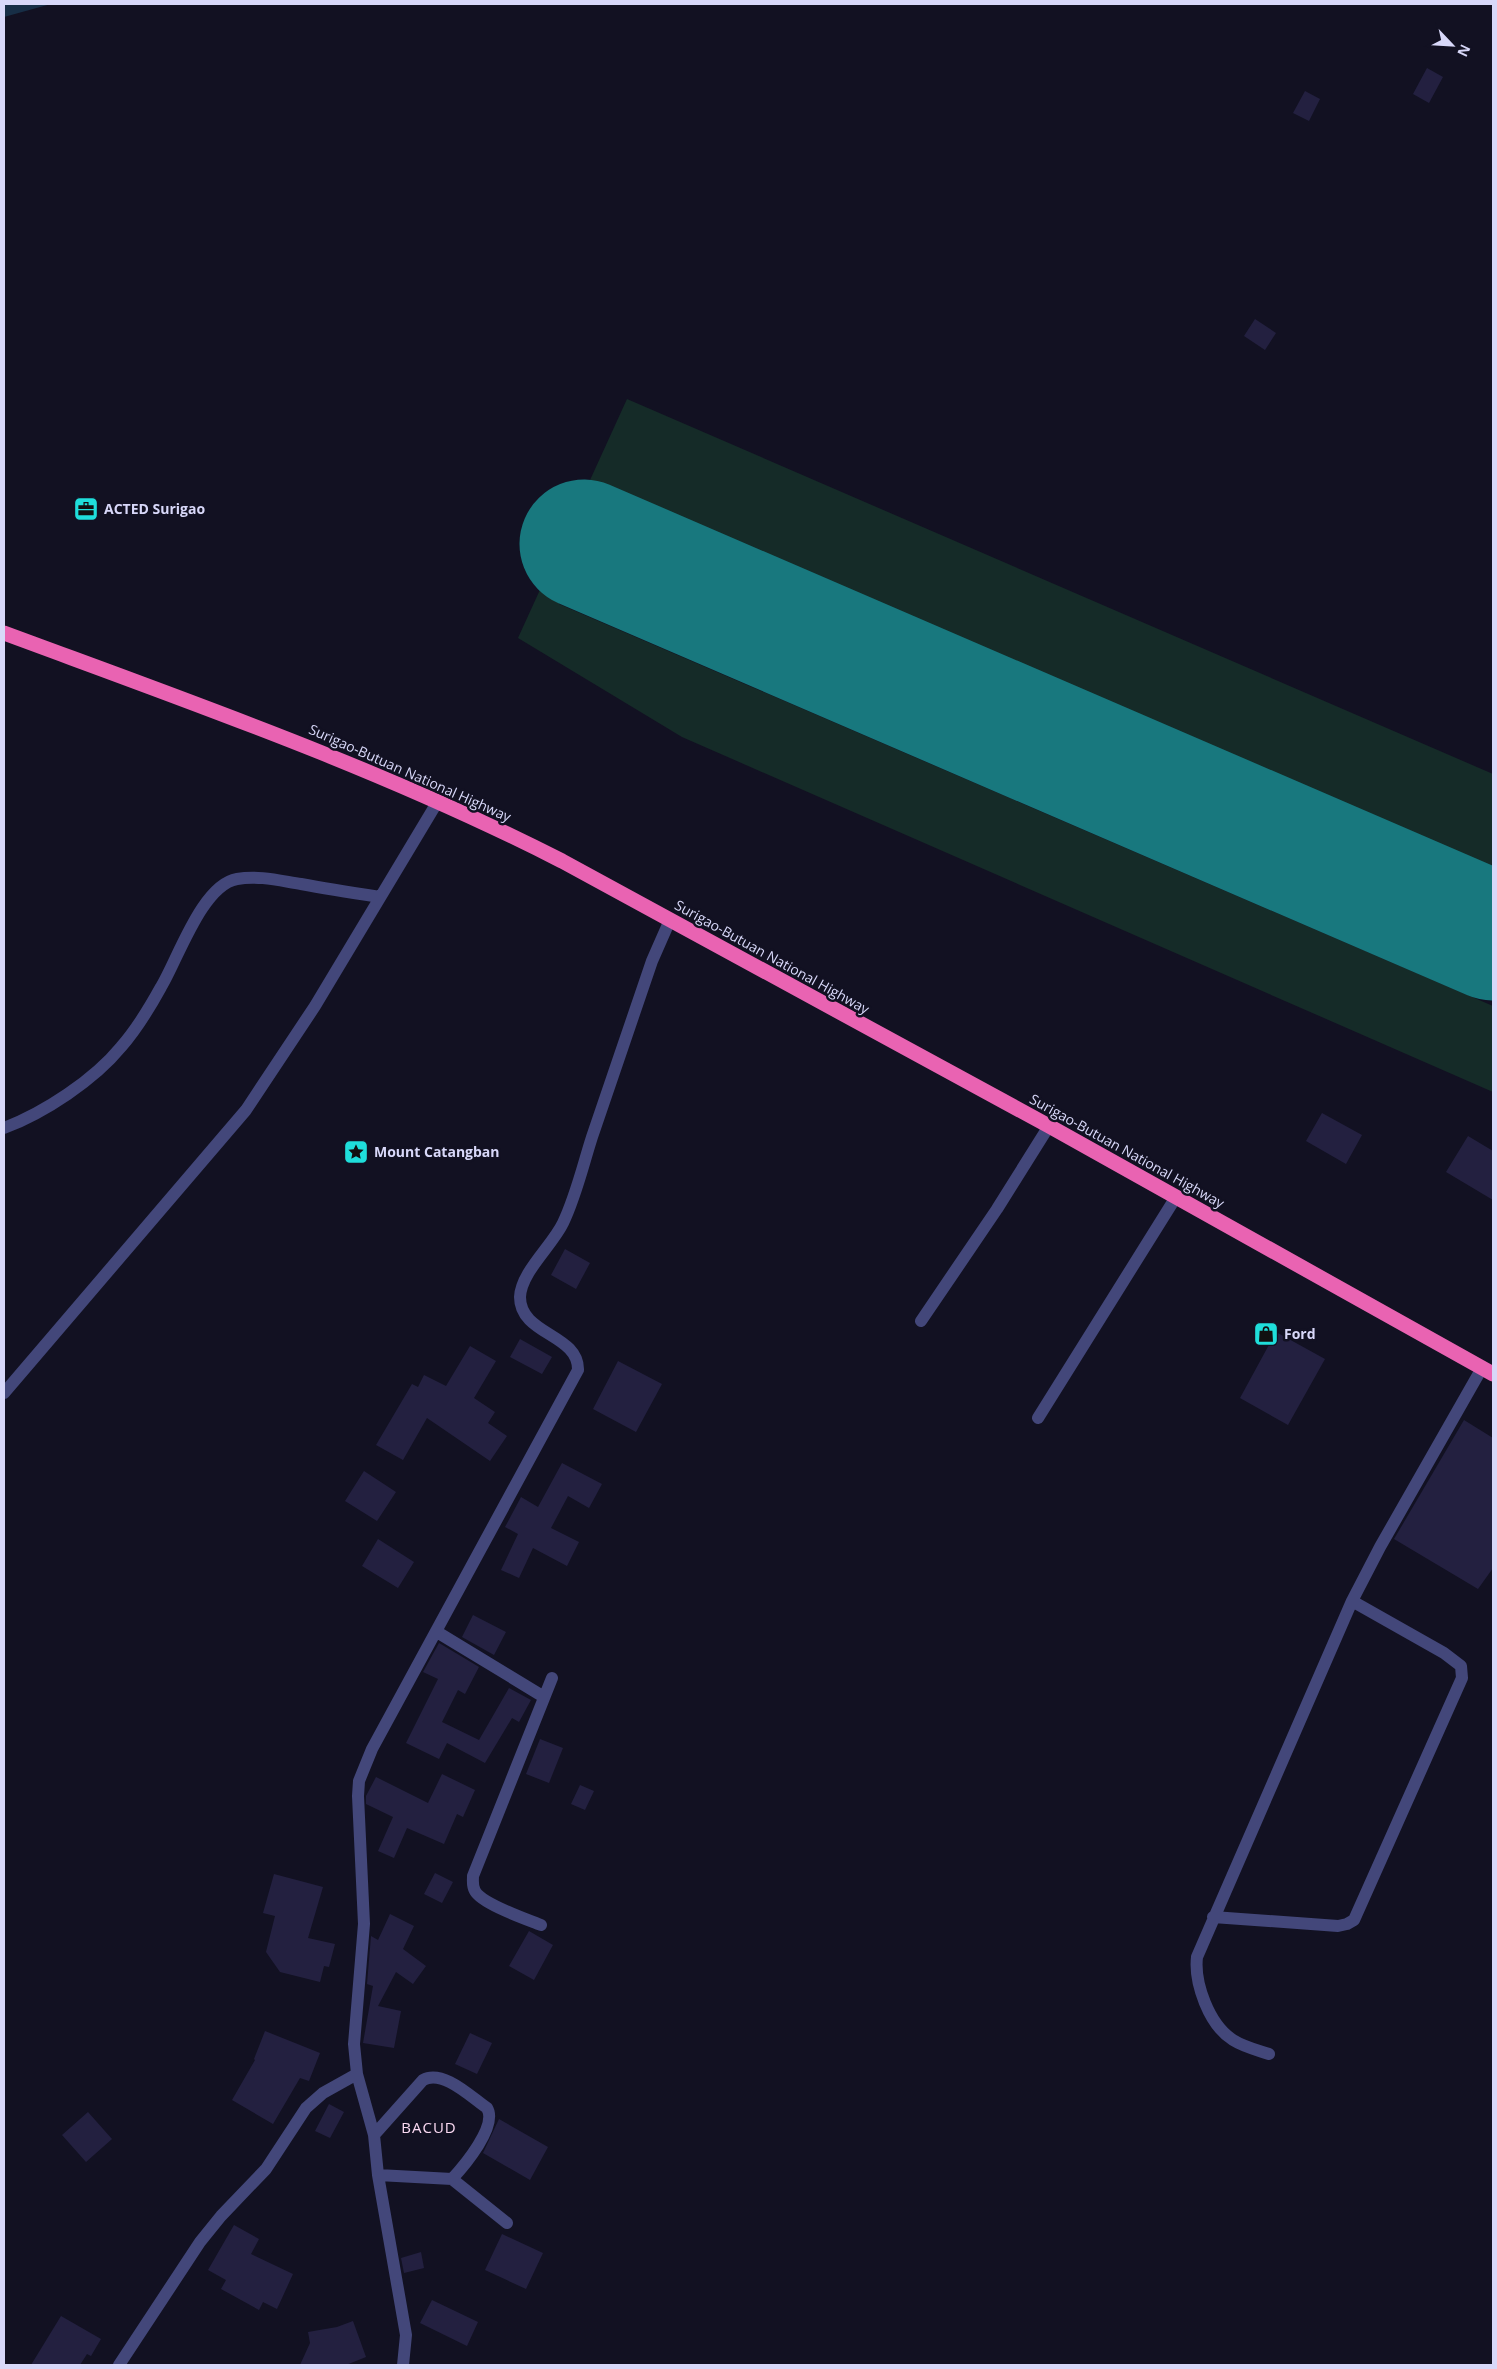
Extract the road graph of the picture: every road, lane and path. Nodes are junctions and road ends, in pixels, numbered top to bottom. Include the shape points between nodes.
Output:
1 (4, 634) edge
2 (438, 801) junction
3 (380, 897) junction
4 (670, 920) junction
5 (1049, 1126) junction
6 (4, 1128) edge
7 (1176, 1197) junction
8 (921, 1321) dead end
9 (1488, 1371) edge
10 (4, 1393) edge
11 (1038, 1418) dead end
12 (1352, 1601) junction
13 (437, 1632) junction
14 (552, 1678) dead end
15 (544, 1696) junction
16 (1213, 1917) junction
17 (541, 1926) dead end
18 (1270, 2054) dead end
19 (357, 2074) junction
20 (374, 2135) junction
21 (378, 2175) junction
22 (452, 2179) junction
23 (507, 2223) dead end
24 (119, 2365) edge
25 (403, 2365) edge

1 - 2 highway, Surigao-Butuan National Highway via 326,752
2 - 3 street
2 - 4 highway, Surigao-Butuan National Highway via 538,848
3 - 6 street via 264,878 236,879 223,884 200,912 161,988 121,1048 76,1088 27,1119
3 - 10 street via 315,1006 246,1110
4 - 5 highway, Surigao-Butuan National Highway
4 - 13 street via 652,961 564,1222 522,1287 520,1303 523,1312 538,1327 571,1349 578,1362 578,1370
5 - 7 highway, Surigao-Butuan National Highway
5 - 8 street
7 - 9 highway, Surigao-Butuan National Highway
7 - 11 street
9 - 12 street via 1380,1547
12 - 16 street
12 - 16 street via 1461,1666 1462,1678 1445,1718 1354,1920 1338,1926
13 - 15 street
13 - 19 street via 372,1749 359,1781 357,1811 364,1924 354,2044
14 - 15 street
15 - 17 street via 472,1884 482,1899
16 - 18 street via 1197,1957 1198,1987 1221,2030 1242,2045
19 - 20 street
19 - 24 street via 306,2108 266,2169 200,2242
20 - 21 street
20 - 22 street via 423,2080 435,2076 444,2079 487,2108 490,2114 478,2144
21 - 22 street
21 - 25 street via 406,2335
22 - 23 street

